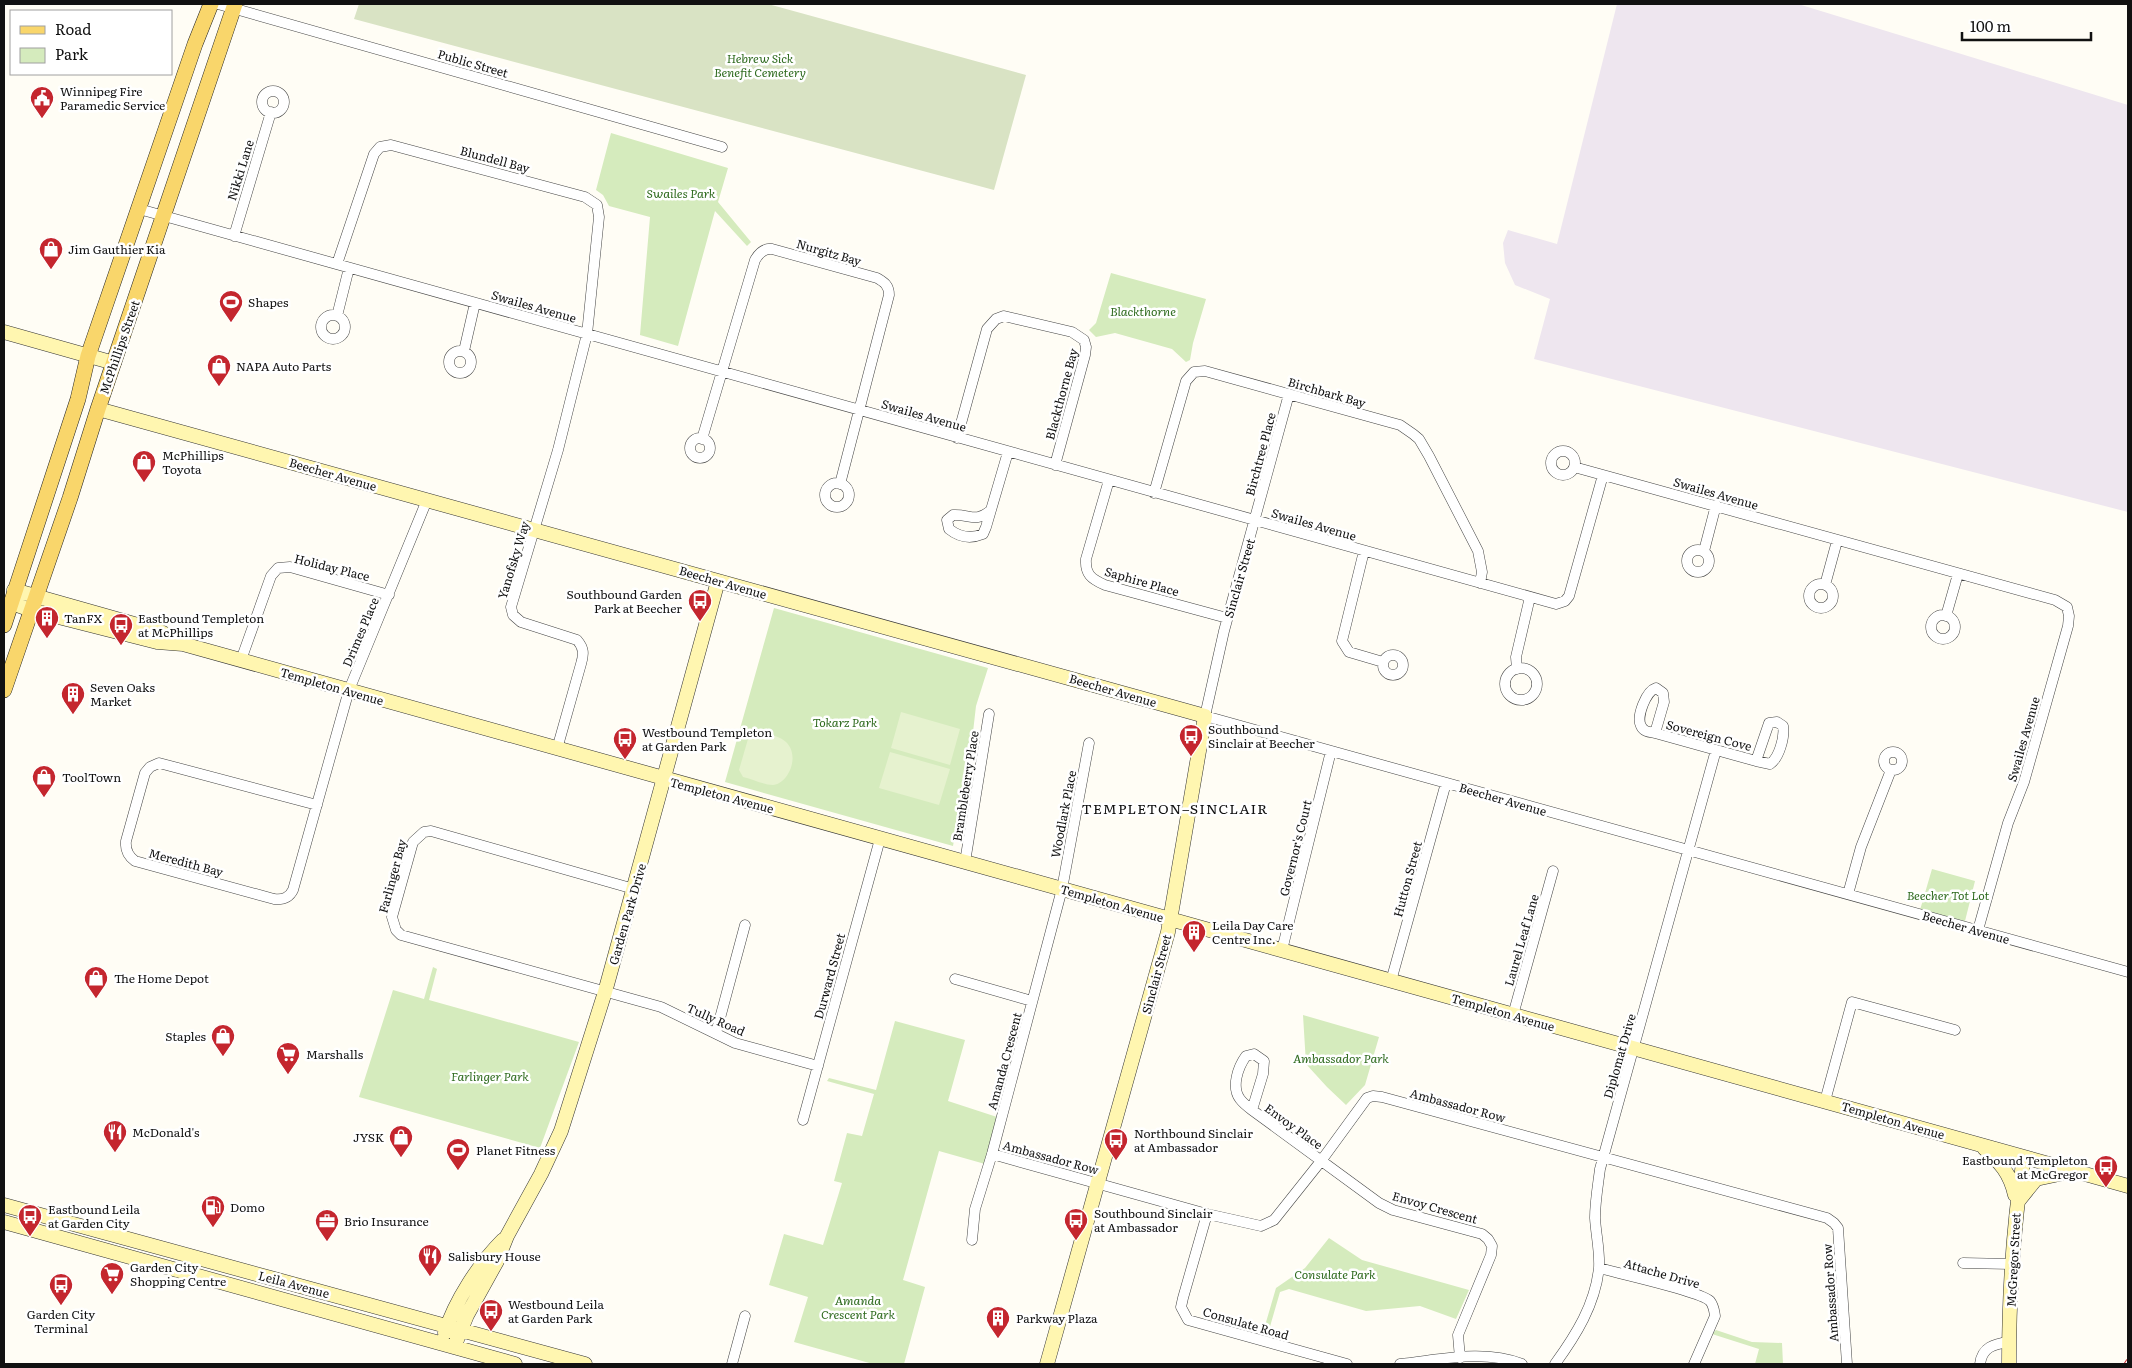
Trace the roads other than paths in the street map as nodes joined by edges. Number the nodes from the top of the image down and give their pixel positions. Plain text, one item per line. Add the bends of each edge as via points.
1 (211, 4) edge
2 (218, 4) edge
3 (234, 6) edge
4 (271, 112) dead end
5 (722, 147) dead end
6 (139, 209) junction
7 (164, 216) junction
8 (234, 236) junction
9 (336, 264) junction
10 (349, 268) junction
11 (475, 303) junction
12 (337, 316) dead end
13 (4, 332) edge
14 (587, 334) junction
15 (464, 350) dead end
16 (88, 356) junction
17 (114, 363) junction
18 (723, 372) junction
19 (1289, 394) junction
20 (98, 409) junction
21 (859, 410) junction
22 (957, 438) junction
23 (702, 439) dead end
24 (1008, 452) junction
25 (1055, 465) junction
26 (1574, 467) dead end
27 (1603, 475) junction
28 (1110, 480) junction
29 (840, 484) dead end
30 (1154, 493) junction
31 (427, 500) junction
32 (1716, 505) junction
33 (990, 511) dead end
34 (1255, 521) junction
35 (535, 530) junction
36 (1837, 541) junction
37 (1364, 551) junction
38 (1704, 551) dead end
39 (1958, 574) junction
40 (718, 580) junction
41 (1480, 583) junction
42 (1825, 585) dead end
43 (36, 595) junction
44 (389, 595) junction
45 (13, 596) junction
46 (1530, 597) junction
47 (31, 610) junction
48 (1946, 616) dead end
49 (1228, 618) junction
50 (4, 624) edge
51 (184, 644) junction
52 (241, 660) junction
53 (1383, 662) dead end
54 (1517, 669) dead end
55 (4, 690) edge
56 (349, 690) junction
57 (989, 714) dead end
58 (1205, 716) junction
59 (1655, 733) dead end
60 (1089, 743) dead end
61 (557, 749) junction
62 (1716, 750) junction
63 (1331, 751) junction
64 (1756, 761) dead end
65 (1891, 770) dead end
66 (664, 779) junction
67 (1446, 783) junction
68 (317, 805) junction
69 (880, 838) junction
70 (1689, 850) junction
71 (965, 862) junction
72 (1553, 871) dead end
73 (634, 889) junction
74 (1062, 889) junction
75 (1848, 894) junction
76 (1171, 920) junction
77 (745, 925) dead end
78 (1978, 930) junction
79 (1282, 950) junction
80 (2128, 972) edge
81 (955, 979) dead end
82 (1391, 981) junction
83 (605, 992) junction
84 (1032, 1001) junction
85 (1513, 1015) junction
86 (1955, 1030) dead end
87 (716, 1033) junction
88 (1635, 1048) junction
89 (818, 1066) junction
90 (1825, 1101) junction
91 (1252, 1110) junction
92 (803, 1120) dead end
93 (1980, 1144) junction
94 (992, 1154) junction
95 (1603, 1157) junction
96 (2024, 1157) junction
97 (1321, 1161) junction
98 (2077, 1171) junction
99 (1098, 1183) junction
100 (2128, 1186) edge
101 (2017, 1203) junction
102 (4, 1205) edge
103 (1207, 1214) junction
104 (4, 1222) edge
105 (972, 1240) dead end
106 (1963, 1263) dead end
107 (2011, 1264) junction
108 (1598, 1268) junction
109 (745, 1316) dead end
110 (454, 1329) junction
111 (2009, 1342) junction
112 (448, 1345) junction
113 (1460, 1358) junction
114 (515, 1364) edge
115 (585, 1364) edge
116 (732, 1364) edge
117 (1047, 1364) edge
118 (1347, 1364) edge
119 (1400, 1364) edge
120 (1522, 1364) edge
121 (1556, 1364) edge
122 (1694, 1364) edge
123 (1847, 1364) edge
124 (1980, 1364) edge
125 (2010, 1364) edge

1 - 6 main road, McPhillips Street
2 - 3 street, Public Street
3 - 5 street, Public Street
3 - 7 main road, McPhillips Street
4 - 8 street, Nikki Lane
6 - 7 street, Swailes Avenue
6 - 16 main road, McPhillips Street
7 - 8 street, Swailes Avenue
7 - 17 main road, McPhillips Street
8 - 9 street, Swailes Avenue
9 - 10 street, Swailes Avenue
9 - 14 street, Blundell Bay via 374,154 385,145 546,186 591,200 599,210
10 - 11 street, Swailes Avenue
10 - 12 street
11 - 14 street, Swailes Avenue
11 - 15 street
13 - 16 street
14 - 18 street, Swailes Avenue
14 - 35 street, Yanofsky Way
16 - 17 street
16 - 45 main road, McPhillips Street via 78,399
17 - 20 main road, McPhillips Street
18 - 21 street, Swailes Avenue
18 - 21 street, Nurgitz Bay via 755,260 766,248 876,278 885,282 890,295
18 - 23 street
19 - 30 street, Birchbark Bay via 1205,371 1189,375
19 - 34 street, Birchtree Place
19 - 41 street, Birchbark Bay via 1394,424 1419,439 1478,551 1482,572
20 - 31 street, Beecher Avenue
20 - 43 main road, McPhillips Street
21 - 22 street, Swailes Avenue
21 - 29 street
22 - 24 street, Swailes Avenue
22 - 25 street, Blackthorne Bay via 991,323 1004,316 1072,332 1084,340 1086,355
24 - 25 street, Swailes Avenue
24 - 33 street
25 - 28 street, Swailes Avenue
26 - 27 street
27 - 32 street, Swailes Avenue
27 - 46 street, Swailes Avenue via 1566,601 1556,604
28 - 30 street, Swailes Avenue
28 - 49 street, Saphire Place via 1086,559 1089,577 1105,585
30 - 34 street, Swailes Avenue
31 - 35 street, Beecher Avenue
31 - 44 street, Drimes Place
32 - 36 street, Swailes Avenue
32 - 38 street
34 - 37 street, Swailes Avenue
34 - 49 street, Sinclair Street
35 - 40 street, Beecher Avenue
35 - 61 street, Yanofsky Way via 511,607 514,615 521,622 577,640 583,646 584,655
36 - 39 street, Swailes Avenue
36 - 42 street
37 - 41 street, Swailes Avenue
37 - 53 street via 1342,640 1349,652
39 - 48 street
39 - 78 street, Swailes Avenue via 2054,600 2067,607 2069,616 2024,782 2008,823
40 - 58 street, Beecher Avenue
40 - 66 street, Garden Park Drive
41 - 46 street, Swailes Avenue
43 - 45 street, Templeton Avenue
43 - 47 main road, McPhillips Street
43 - 51 street, Templeton Avenue via 159,631
44 - 52 street, Holiday Place via 290,567 278,568 271,576
44 - 56 street, Drimes Place
45 - 47 street, Templeton Avenue
45 - 50 main road, McPhillips Street
46 - 54 street via 1516,657
47 - 51 street, Templeton Avenue via 157,642
47 - 55 main road, McPhillips Street
49 - 58 street, Sinclair Street
51 - 52 street, Templeton Avenue
52 - 56 street, Templeton Avenue
56 - 61 street, Templeton Avenue
56 - 68 street, Meredith Bay
57 - 71 street, Brambleberry Place
58 - 63 street, Beecher Avenue
58 - 76 street, Sinclair Street
59 - 62 street, Sovereign Cove
60 - 74 street, Woodlark Place
61 - 66 street, Templeton Avenue
62 - 64 street, Sovereign Cove
62 - 70 street, Diplomat Drive
63 - 67 street, Beecher Avenue
63 - 79 street, Governor's Court
65 - 75 street via 1861,847
66 - 69 street, Templeton Avenue
66 - 73 street, Garden Park Drive
67 - 70 street, Beecher Avenue
67 - 82 street, Hutton Street
68 - 68 street, Meredith Bay via 159,762 145,773 126,848 135,861 280,900 293,890
69 - 71 street, Templeton Avenue
69 - 89 street, Durward Street
70 - 75 street, Beecher Avenue
70 - 88 street, Diplomat Drive
71 - 74 street, Templeton Avenue
72 - 85 street, Laurel Leaf Lane
73 - 83 street, Garden Park Drive
73 - 83 street, Farlinger Bay via 440,834 424,832 413,842 392,917 401,935
74 - 76 street, Templeton Avenue
74 - 84 street, Amanda Crescent
75 - 78 street, Beecher Avenue
76 - 79 street, Templeton Avenue
76 - 99 street, Sinclair Street
77 - 87 street
78 - 80 street, Beecher Avenue
79 - 82 street, Templeton Avenue
81 - 84 street
82 - 85 street, Templeton Avenue
83 - 87 street, Tully Road via 661,1007
83 - 110 street, Garden Park Drive via 561,1131 507,1236 488,1255 454,1310
84 - 94 street, Amanda Crescent
85 - 88 street, Templeton Avenue
86 - 90 street via 1852,1002
87 - 89 street, Tully Road via 735,1043
88 - 90 street, Templeton Avenue
88 - 95 street, Diplomat Drive
89 - 92 street, Durward Street
90 - 93 street, Templeton Avenue
91 - 91 street, Envoy Place via 1239,1098 1235,1085 1240,1064 1246,1056 1254,1054 1264,1061
91 - 97 street, Envoy Place
93 - 96 street, Templeton Avenue
93 - 101 street via 2006,1168
94 - 99 street, Ambassador Row
94 - 105 street, Amanda Crescent via 975,1209
95 - 97 street, Ambassador Row via 1373,1096 1367,1098
95 - 108 street, Diplomat Drive via 1596,1194
95 - 123 street, Ambassador Row via 1834,1222 1838,1228
96 - 98 street, Templeton Avenue
96 - 101 street, McGregor Street
97 - 103 street, Ambassador Row via 1274,1220 1267,1224 1255,1226
97 - 113 street, Envoy Crescent via 1379,1204 1475,1232 1488,1239 1492,1246 1491,1255 1458,1335
98 - 100 street, Templeton Avenue
98 - 101 street via 2036,1179
99 - 103 street, Ambassador Row
99 - 117 street, Sinclair Street
101 - 107 street, McGregor Street
102 - 110 street, Leila Avenue
103 - 118 street, Consulate Road via 1183,1298 1182,1307 1188,1320
104 - 112 street, Leila Avenue
106 - 107 street
107 - 111 street, McGregor Street
108 - 121 street, Diplomat Drive via 1586,1316
108 - 122 street, Attache Drive via 1688,1292 1710,1302 1715,1316
109 - 116 street
110 - 112 street, Garden Park Drive
110 - 115 street, Leila Avenue
111 - 124 street via 1986,1348
111 - 125 street, McGregor Street
112 - 114 street, Leila Avenue
113 - 119 street
113 - 120 street via 1489,1357

